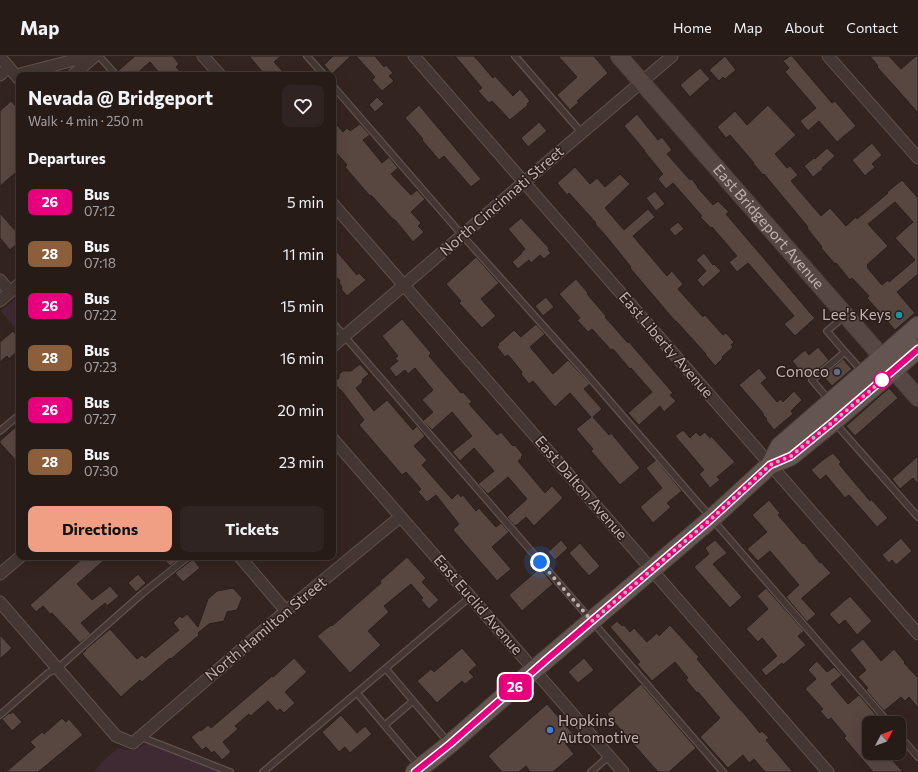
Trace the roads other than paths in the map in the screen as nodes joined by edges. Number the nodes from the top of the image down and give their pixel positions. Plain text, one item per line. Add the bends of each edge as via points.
1 (90, 56) edge
2 (95, 56) edge
3 (100, 56) edge
4 (203, 56) edge
5 (307, 56) edge
6 (414, 56) edge
7 (515, 56) edge
8 (619, 56) edge
9 (672, 56) edge
10 (828, 56) edge
11 (0, 57) edge
12 (23, 72) edge
13 (76, 72) edge
14 (113, 72) edge
15 (217, 72) edge
16 (321, 72) edge
17 (15, 74) edge
18 (0, 75) edge
19 (642, 82) junction
20 (336, 89) edge
21 (582, 133) junction
22 (918, 158) edge
23 (524, 182) junction
24 (336, 207) edge
25 (462, 234) junction
26 (0, 280) edge
27 (404, 285) junction
28 (16, 287) edge
29 (10, 292) junction
30 (0, 301) edge
31 (846, 315) junction
32 (336, 326) edge
33 (918, 326) edge
34 (345, 336) junction
35 (336, 344) edge
36 (918, 349) edge
37 (845, 352) junction
38 (882, 357) junction
39 (893, 370) junction
40 (863, 373) junction
41 (918, 398) edge
42 (830, 401) junction
43 (16, 418) edge
44 (834, 421) junction
45 (0, 431) edge
46 (336, 442) edge
47 (770, 465) junction
48 (400, 516) junction
49 (918, 517) edge
50 (711, 519) junction
51 (16, 560) edge
52 (184, 560) edge
53 (243, 560) edge
54 (652, 569) junction
55 (0, 574) edge
56 (470, 597) junction
57 (0, 602) edge
58 (286, 611) junction
59 (592, 621) junction
60 (918, 634) edge
61 (58, 668) junction
62 (386, 668) junction
63 (535, 670) junction
64 (357, 692) junction
65 (413, 701) junction
66 (0, 714) edge
67 (883, 716) edge
68 (385, 725) junction
69 (137, 740) junction
70 (906, 743) edge
71 (450, 744) junction
72 (610, 756) junction
73 (918, 757) edge
74 (418, 770) edge
75 (230, 772) edge
76 (263, 772) edge
77 (591, 772) edge
78 (623, 772) edge
79 (723, 772) edge
80 (828, 772) edge

1 - 12 street
2 - 13 street
3 - 14 lane
4 - 15 street
5 - 16 lane
6 - 23 street, East Liberty Avenue
7 - 21 lane
8 - 19 street, East Bridgeport Avenue
9 - 19 street, North Cincinnati Street
10 - 22 street
11 - 17 street
17 - 18 street
19 - 21 street, North Cincinnati Street
19 - 31 street, East Bridgeport Avenue
20 - 25 lane
21 - 23 street, North Cincinnati Street
23 - 25 street, North Cincinnati Street
23 - 47 street, East Liberty Avenue
24 - 27 street, East Dalton Avenue
25 - 27 street, North Cincinnati Street
25 - 50 lane
26 - 29 street
27 - 34 street, North Cincinnati Street
27 - 54 street, East Dalton Avenue
28 - 29 street
29 - 30 street
31 - 37 lane via 827,331
31 - 38 street, East Bridgeport Avenue
32 - 34 lane
33 - 38 main road
34 - 35 street, North Cincinnati Street
34 - 59 lane
36 - 39 main road
37 - 40 lane
37 - 42 lane via 812,380
38 - 39 street, East Bridgeport Avenue
38 - 40 main road
39 - 41 street, East Bridgeport Avenue
39 - 44 main road
40 - 42 main road
42 - 47 main road via 780,446
43 - 45 lane
44 - 47 main road via 791,456
44 - 49 lane
46 - 48 street, East Euclid Avenue
47 - 50 main road
47 - 60 street, East Liberty Avenue
48 - 56 street, East Euclid Avenue
48 - 58 street, North Hamilton Street
50 - 54 main road
50 - 67 lane
51 - 55 street
52 - 61 lane
53 - 58 street
54 - 59 main road
54 - 80 street, East Dalton Avenue
56 - 62 lane
56 - 63 street, East Euclid Avenue
57 - 61 street
58 - 69 street, North Hamilton Street
59 - 63 main road
59 - 79 lane
61 - 66 lane via 48,673
61 - 69 street via 116,736
62 - 64 lane
62 - 65 lane
63 - 71 main road
63 - 72 street, East Euclid Avenue
64 - 68 lane
64 - 76 lane
65 - 68 lane
65 - 71 lane
68 - 74 lane
69 - 75 lane
70 - 73 lane
71 - 74 main road
72 - 77 lane
72 - 78 street, East Euclid Avenue

